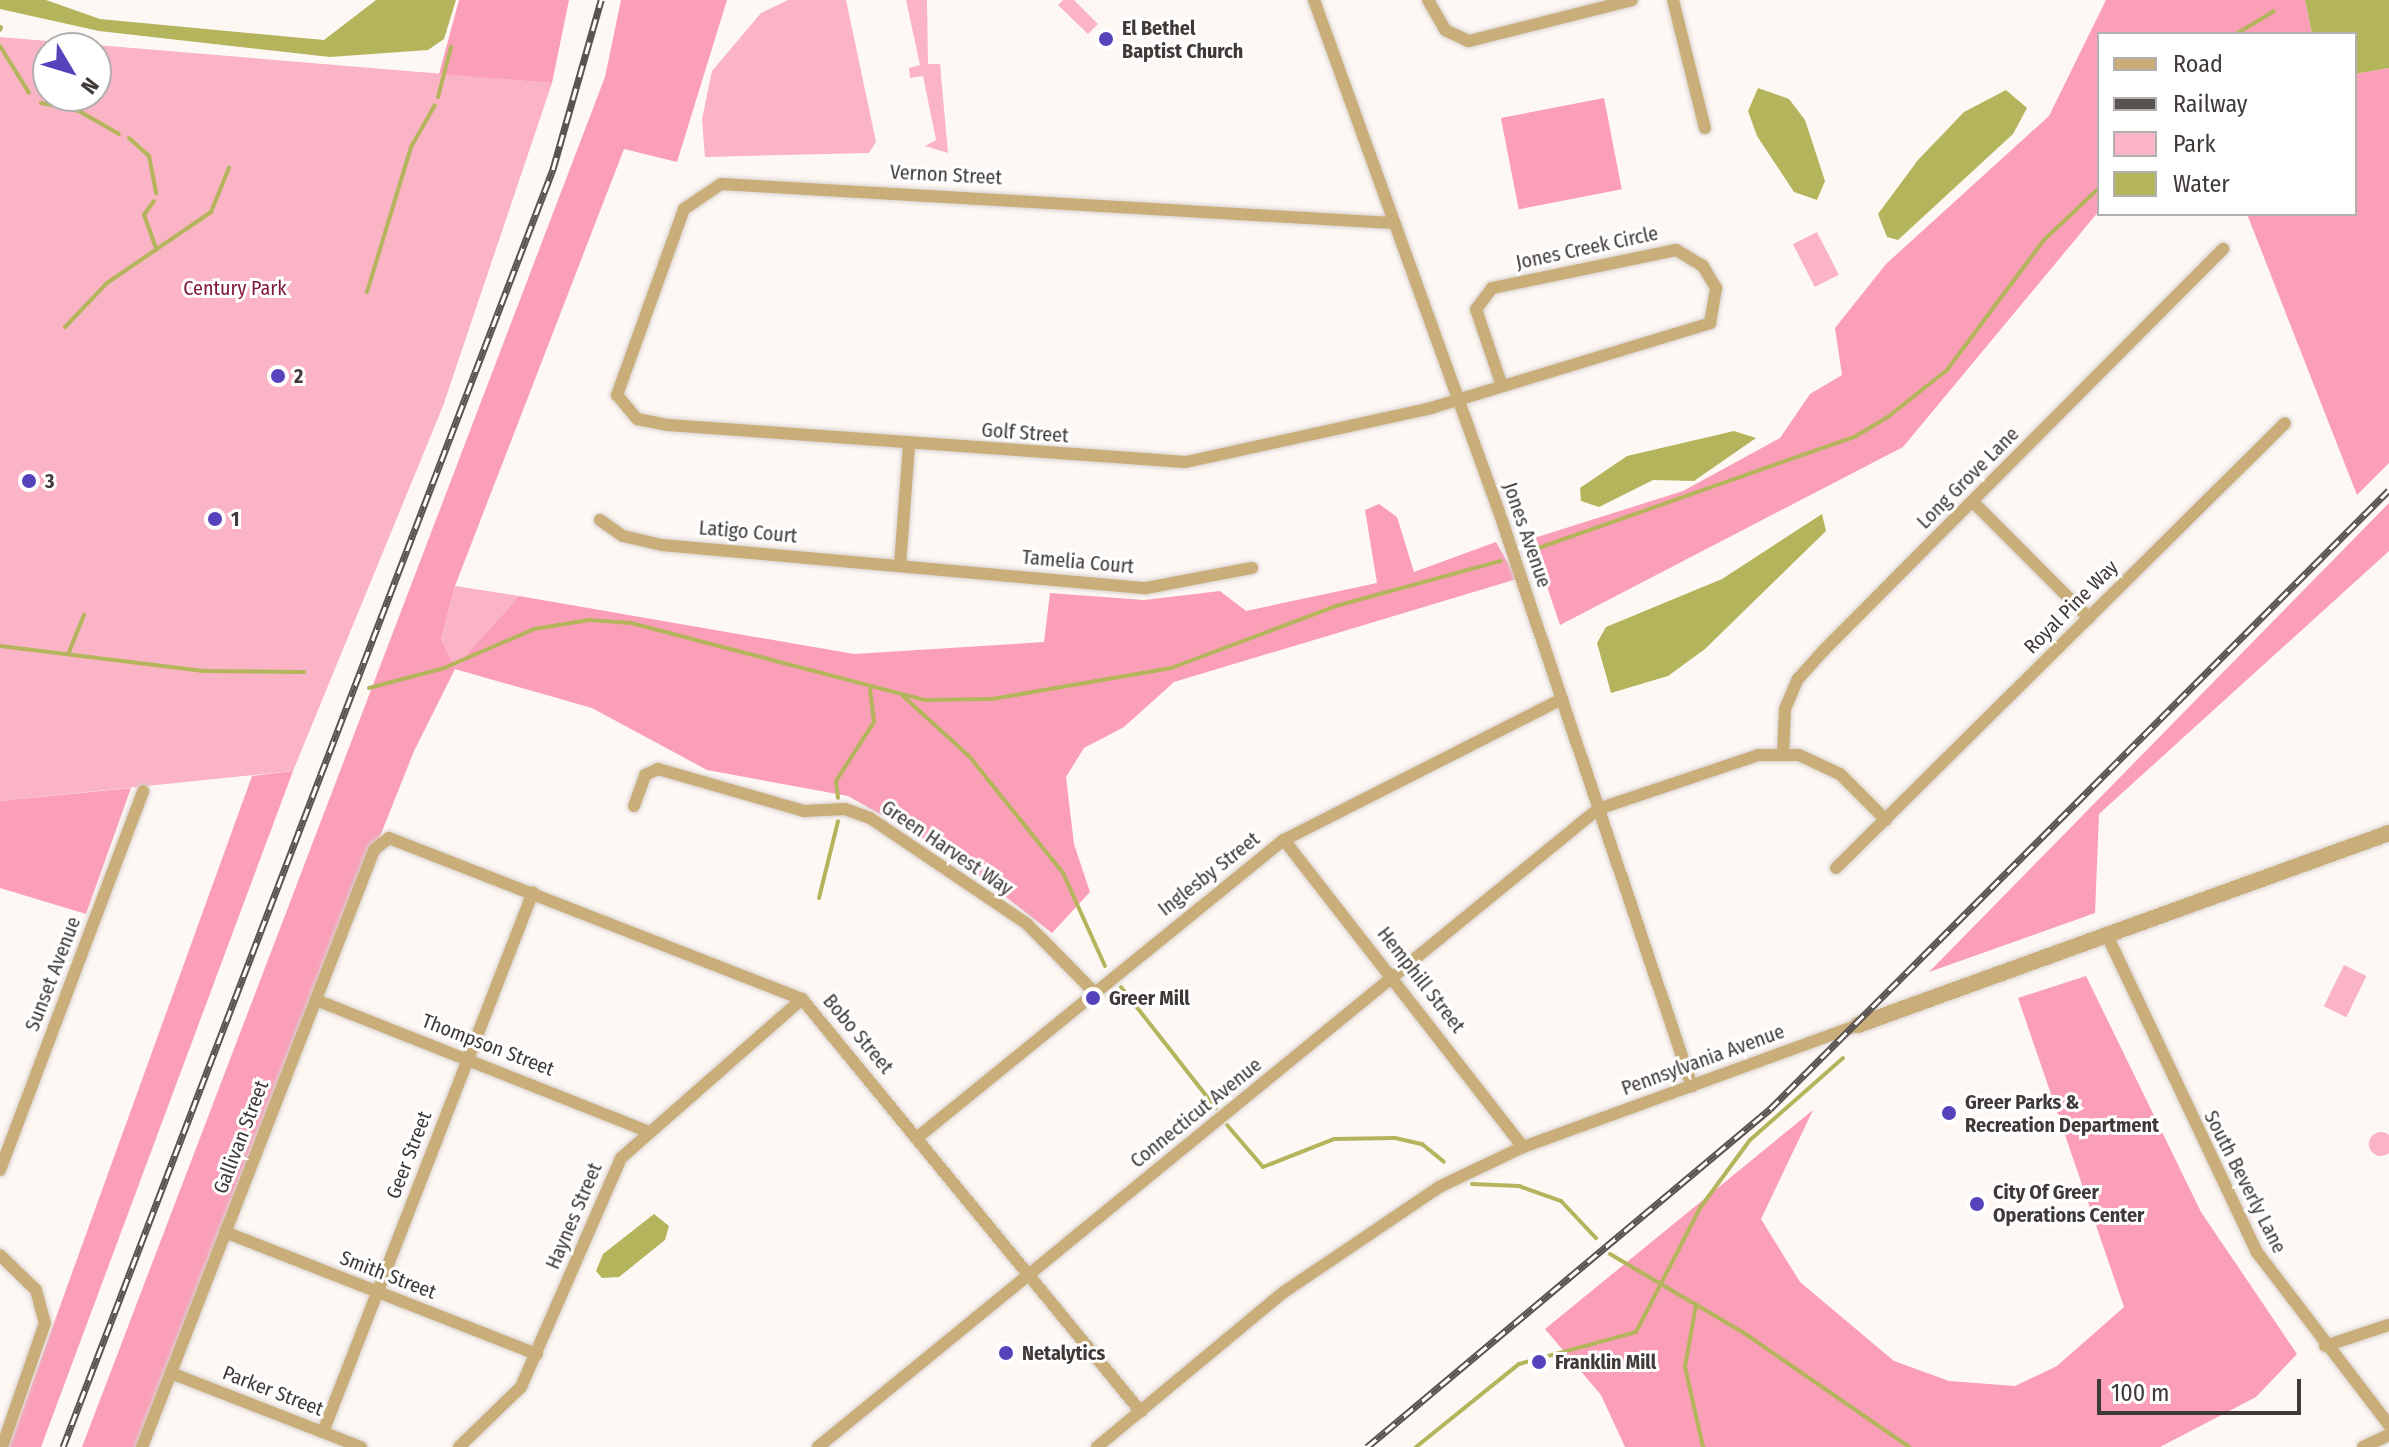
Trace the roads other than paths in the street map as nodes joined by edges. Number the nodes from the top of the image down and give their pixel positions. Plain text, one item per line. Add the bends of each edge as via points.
1 (1314, 0) edge
2 (1428, 0) edge
3 (1632, 0) edge
4 (1673, 0) edge
5 (1705, 128) dead end
6 (1393, 223) junction
7 (2223, 249) dead end
8 (618, 376) joint
9 (1501, 383) junction
10 (1457, 398) junction
11 (2285, 423) dead end
12 (909, 444) junction
13 (1973, 502) junction
14 (600, 520) dead end
15 (900, 565) junction
16 (1252, 568) dead end
17 (2089, 618) junction
18 (1562, 699) junction
19 (1783, 755) junction
20 (143, 791) dead end
21 (634, 806) dead end
22 (1598, 809) junction
23 (1886, 820) junction
24 (2389, 833) edge
25 (1284, 840) junction
26 (377, 842) joint
27 (1836, 868) dead end
28 (533, 892) junction
29 (2106, 933) junction
30 (1393, 977) junction
31 (1093, 991) junction
32 (802, 999) junction
33 (316, 1000) junction
34 (1858, 1025) joint
35 (468, 1058) junction
36 (1692, 1086) junction
37 (645, 1130) junction
38 (918, 1137) junction
39 (1523, 1147) junction
40 (0, 1170) edge
41 (225, 1232) junction
42 (0, 1255) edge
43 (1030, 1275) junction
44 (377, 1292) junction
45 (2389, 1325) edge
46 (2325, 1346) junction
47 (537, 1354) junction
48 (171, 1373) junction
49 (1141, 1412) junction
50 (2389, 1425) edge
51 (323, 1432) junction
52 (2389, 1435) edge
53 (2, 1447) edge
54 (142, 1447) edge
55 (361, 1447) edge
56 (459, 1447) edge
57 (818, 1447) edge
58 (1097, 1447) edge
59 (2363, 1447) edge

1 - 6 street, Jones Avenue
2 - 3 street via 1445,30 1469,41
4 - 5 street
6 - 8 street, Vernon Street via 721,184 684,209
6 - 10 street, Jones Avenue
7 - 13 street, Long Grove Lane
8 - 12 street, Golf Street via 619,402 642,421
9 - 9 street, Jones Creek Circle via 1476,309 1492,288 1676,250 1703,266 1716,288 1710,323
9 - 10 street, Jones Creek Circle
10 - 12 street, Golf Street via 1287,444 1186,462
10 - 18 street, Jones Avenue
11 - 17 street, Royal Pine Way
12 - 15 street
13 - 17 street
13 - 19 street, Long Grove Lane via 1798,679 1785,709
14 - 15 street, Latigo Court via 623,536 662,545
15 - 16 street, Tamelia Court via 1146,588
17 - 23 street, Royal Pine Way
18 - 22 street, Jones Avenue
18 - 25 street, Inglesby Street
19 - 22 street via 1758,755
19 - 23 street via 1840,774
20 - 40 street, Sunset Avenue
21 - 31 street, Green Harvest Way via 645,775 658,769 804,811 845,809 870,818 1027,924
22 - 30 street, Connecticut Avenue
22 - 36 street, Jones Avenue
23 - 27 street, Royal Pine Way
24 - 29 street, Pennsylvania Avenue
25 - 30 street, Hemphill Street
25 - 31 street, Inglesby Street
26 - 28 street, Bobo Street via 399,840
26 - 33 street, Gallivan Street
28 - 32 street, Bobo Street
28 - 35 street, Geer Street
29 - 34 street, Pennsylvania Avenue
29 - 46 street, South Beverly Lane via 2236,1217
30 - 39 street, Hemphill Street
30 - 43 street, Connecticut Avenue
31 - 38 street, Inglesby Street
32 - 37 street, Haynes Street
32 - 38 street, Bobo Street
33 - 35 street, Thompson Street
33 - 41 street, Gallivan Street
34 - 36 street, Pennsylvania Avenue
35 - 37 street, Thompson Street
35 - 44 street, Geer Street
36 - 39 street, Pennsylvania Avenue
37 - 47 street, Haynes Street via 606,1184
38 - 43 street, Bobo Street
39 - 49 street, Pennsylvania Avenue via 1439,1187 1357,1239
41 - 44 street, Smith Street
41 - 48 street, Gallivan Street
42 - 53 street via 36,1290 45,1323
43 - 49 street, Bobo Street
43 - 57 street, Connecticut Avenue
44 - 47 street, Smith Street
44 - 51 street, Geer Street
45 - 46 street
46 - 50 street, South Beverly Lane
47 - 56 street, Haynes Street via 505,1409
48 - 51 street, Parker Street
48 - 54 street, Gallivan Street
49 - 58 street, Pennsylvania Avenue
51 - 55 street, Parker Street
52 - 59 street

